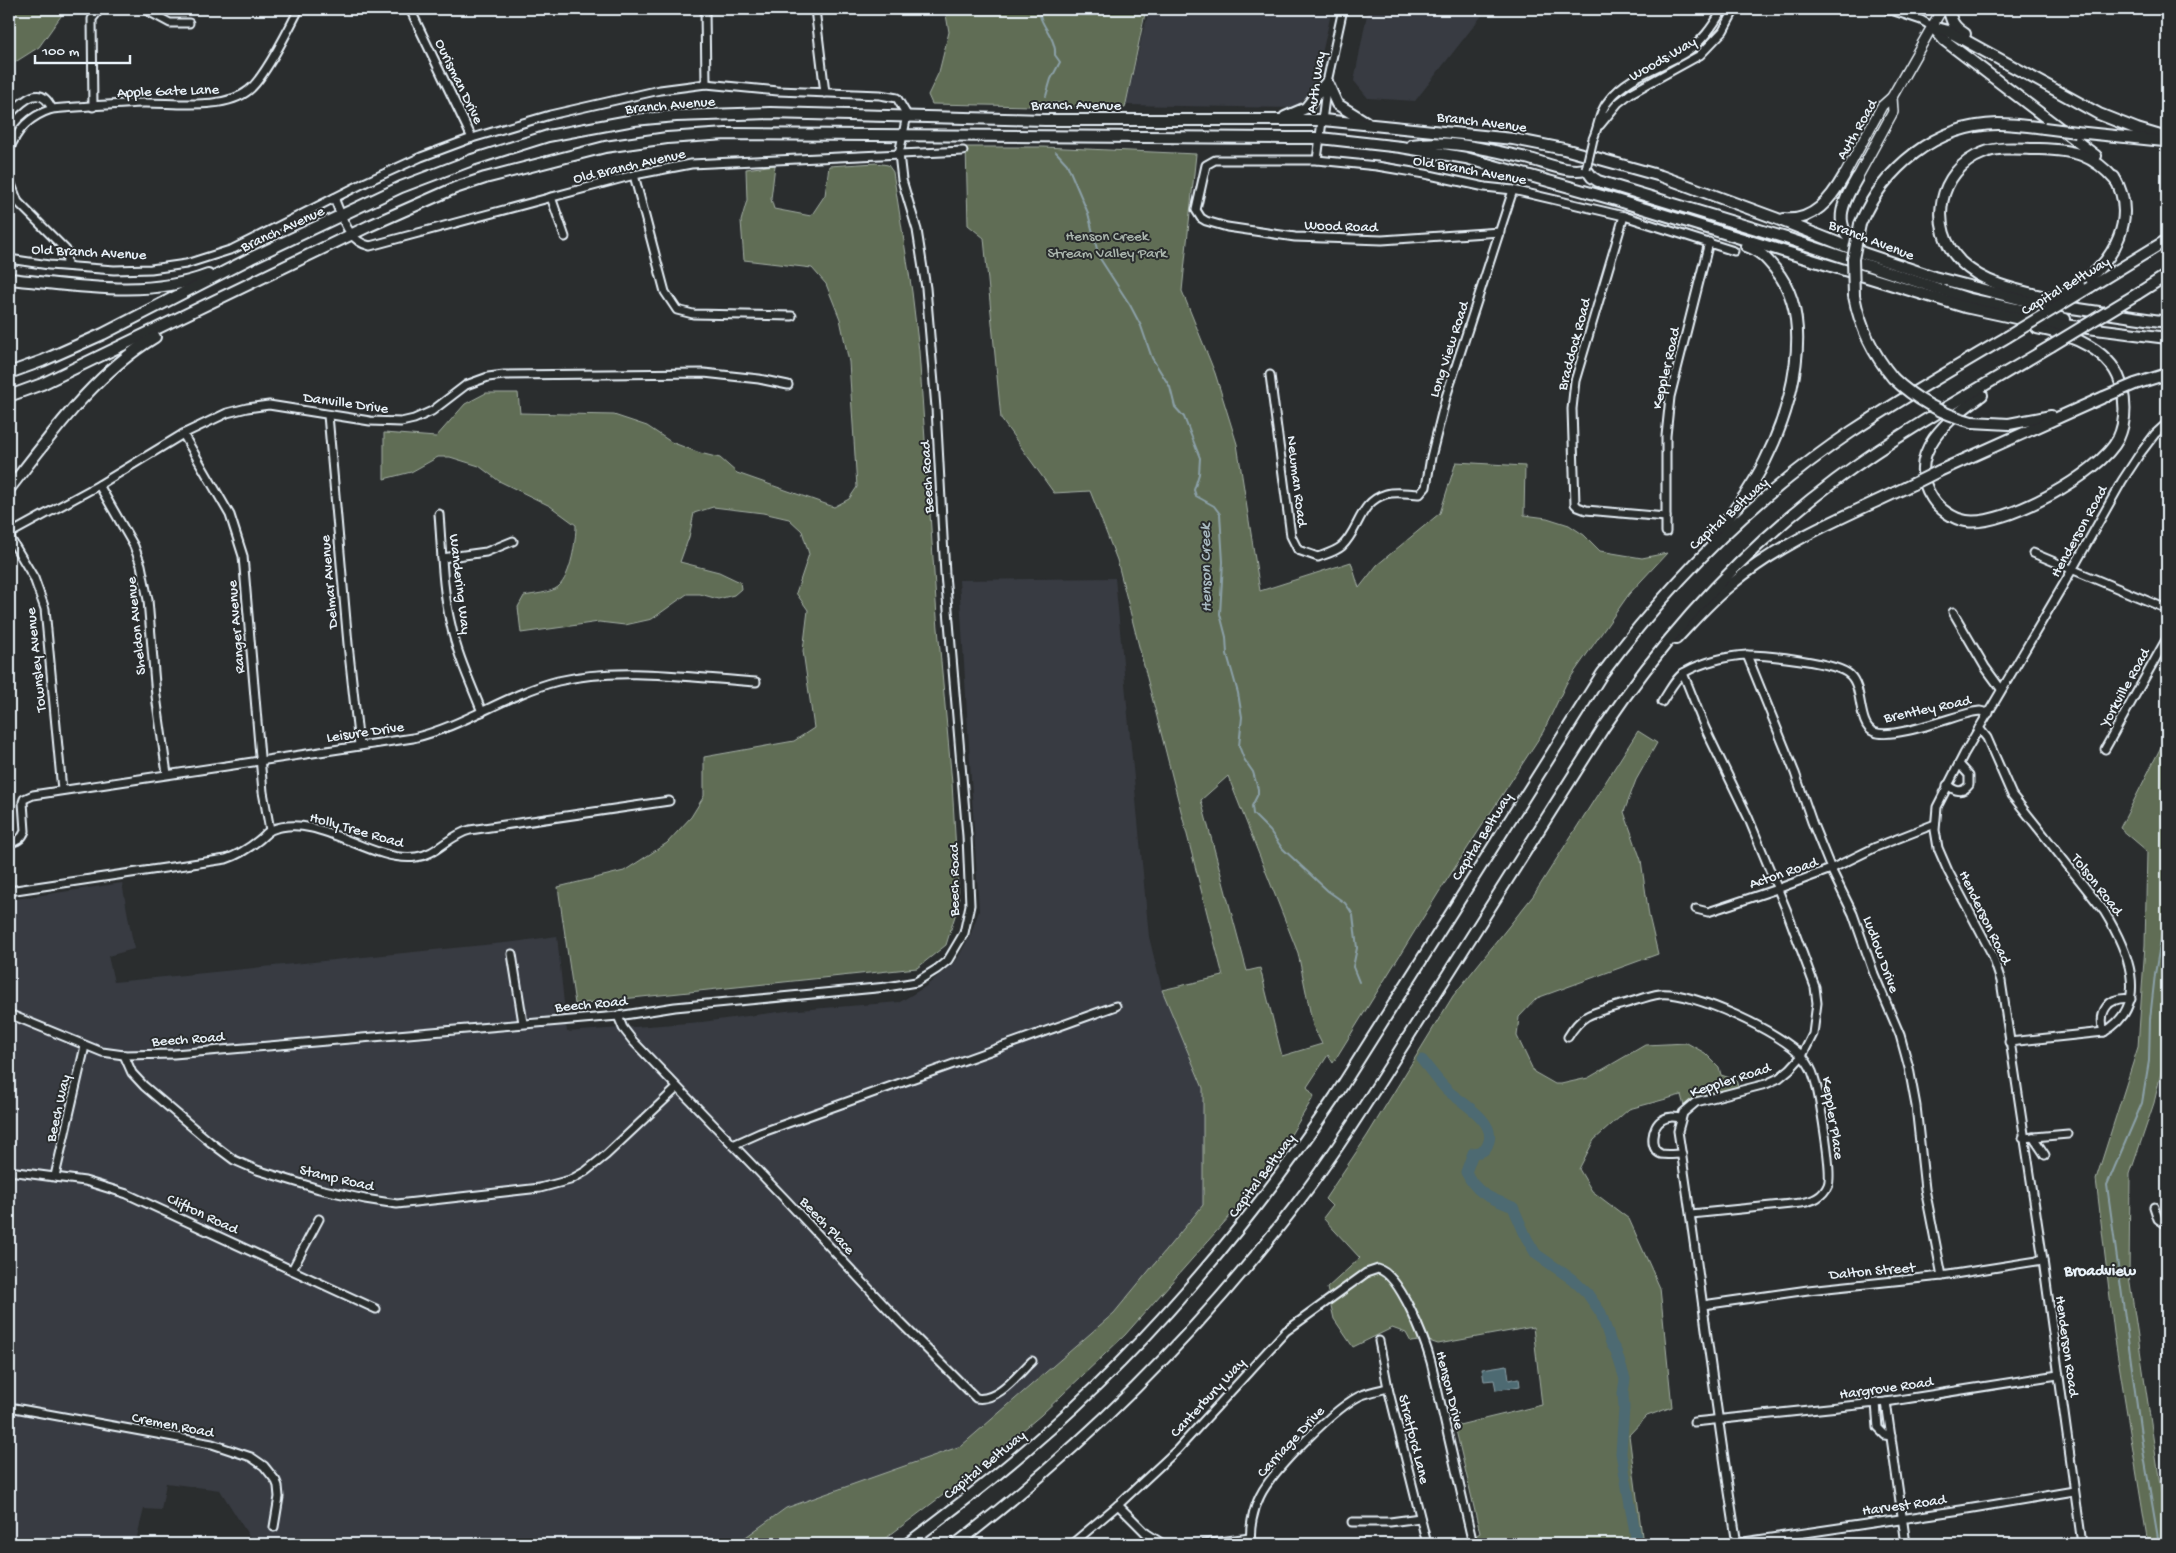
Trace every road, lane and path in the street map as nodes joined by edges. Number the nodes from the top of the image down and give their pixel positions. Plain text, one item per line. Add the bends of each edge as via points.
1 (100, 9) edge
2 (144, 9) edge
3 (299, 9) edge
4 (410, 9) edge
5 (705, 9) edge
6 (815, 9) edge
7 (1343, 9) edge
8 (1724, 9) edge
9 (1735, 9) edge
10 (1887, 9) edge
11 (1912, 9) edge
12 (1942, 9) edge
13 (1949, 9) edge
14 (189, 23) dead end
15 (1933, 27) junction
16 (2008, 64) junction
17 (1328, 82) junction
18 (706, 84) junction
19 (825, 93) junction
20 (1892, 97) junction
21 (93, 107) junction
22 (52, 109) junction
23 (9, 115) edge
24 (907, 115) junction
25 (1273, 120) junction
26 (1323, 120) junction
27 (1369, 124) junction
28 (1598, 128) junction
29 (902, 135) junction
30 (472, 138) junction
31 (1320, 138) junction
32 (2167, 138) edge
33 (2167, 142) edge
34 (1402, 147) junction
35 (9, 151) edge
36 (963, 151) dead end
37 (898, 154) junction
38 (1317, 160) junction
39 (1582, 169) junction
40 (634, 175) junction
41 (1844, 176) joint
42 (1857, 178) joint
43 (9, 179) edge
44 (2116, 181) junction
45 (1513, 190) junction
46 (551, 197) junction
47 (334, 198) junction
48 (1197, 202) joint
49 (342, 216) junction
50 (1624, 216) junction
51 (1775, 218) junction
52 (1706, 229) junction
53 (1500, 232) junction
54 (351, 235) junction
55 (565, 237) dead end
56 (2167, 240) edge
57 (1709, 242) junction
58 (1734, 251) dead end
59 (1863, 253) junction
60 (252, 258) junction
61 (9, 259) edge
62 (67, 265) junction
63 (2167, 277) edge
64 (9, 279) edge
65 (1928, 295) junction
66 (223, 298) junction
67 (792, 316) dead end
68 (2131, 317) junction
69 (2167, 322) edge
70 (2004, 337) junction
71 (2167, 338) edge
72 (2051, 346) junction
73 (9, 373) edge
74 (2167, 374) edge
75 (1270, 375) dead end
76 (788, 385) dead end
77 (9, 396) edge
78 (2104, 397) junction
79 (328, 415) junction
80 (2167, 424) edge
81 (183, 434) junction
82 (99, 485) junction
83 (9, 489) edge
84 (1396, 492) joint
85 (439, 514) dead end
86 (1666, 517) junction
87 (1666, 532) dead end
88 (9, 535) edge
89 (513, 541) dead end
90 (2033, 553) dead end
91 (442, 558) junction
92 (2072, 570) junction
93 (1656, 605) junction
94 (2167, 609) edge
95 (1953, 612) dead end
96 (2167, 638) edge
97 (1747, 656) junction
98 (1683, 673) junction
99 (756, 682) dead end
100 (2001, 689) junction
101 (1662, 702) dead end
102 (482, 712) junction
103 (1989, 713) junction
104 (1604, 727) junction
105 (1979, 728) junction
106 (359, 745) junction
107 (2105, 749) dead end
108 (261, 761) junction
109 (1959, 764) junction
110 (167, 774) junction
111 (1947, 786) junction
112 (62, 790) junction
113 (669, 801) dead end
114 (1935, 824) junction
115 (270, 830) junction
116 (9, 843) edge
117 (1831, 869) junction
118 (1776, 889) junction
119 (9, 891) edge
120 (1696, 910) dead end
121 (512, 954) dead end
122 (2130, 999) junction
123 (1116, 1006) dead end
124 (9, 1014) edge
125 (618, 1016) junction
126 (523, 1023) junction
127 (2104, 1032) junction
128 (1568, 1037) dead end
129 (2009, 1042) junction
130 (85, 1046) junction
131 (124, 1055) junction
132 (1802, 1056) junction
133 (678, 1088) junction
134 (1681, 1118) junction
135 (2068, 1134) dead end
136 (2032, 1137) junction
137 (2023, 1138) junction
138 (733, 1146) junction
139 (1682, 1154) junction
140 (2045, 1154) dead end
141 (9, 1171) edge
142 (55, 1176) junction
143 (2154, 1207) dead end
144 (1691, 1214) junction
145 (318, 1219) dead end
146 (2167, 1225) edge
147 (2043, 1260) junction
148 (292, 1270) junction
149 (1366, 1273) joint
150 (1942, 1276) junction
151 (1704, 1305) junction
152 (376, 1310) dead end
153 (1379, 1341) dead end
154 (1032, 1361) dead end
155 (2058, 1375) junction
156 (1388, 1388) junction
157 (1886, 1402) junction
158 (1876, 1403) junction
159 (9, 1407) edge
160 (1717, 1418) junction
161 (1694, 1422) dead end
162 (1891, 1436) junction
163 (2074, 1490) junction
164 (1118, 1505) junction
165 (1903, 1517) junction
166 (1420, 1518) junction
167 (1352, 1522) dead end
168 (274, 1527) dead end
169 (1251, 1541) edge
170 (907, 1544) edge
171 (956, 1544) edge
172 (1072, 1544) edge
173 (1163, 1544) edge
174 (1204, 1544) edge
175 (1427, 1544) edge
176 (1473, 1544) edge
177 (1737, 1544) edge
178 (1906, 1544) edge
179 (2082, 1544) edge

1 - 21 street via 93,16 92,28
2 - 14 street via 170,23
3 - 21 street, Apple Gate Lane via 261,76 241,96 227,101
4 - 30 street, Ourisman Drive
5 - 18 street
6 - 19 street
7 - 17 street, Auth Way
8 - 28 street, Woods Way via 1702,39 1685,53 1619,89 1601,111
9 - 28 street, Woods Way via 1723,30 1700,56 1631,93 1618,103
10 - 11 main road
10 - 15 street
12 - 15 main road, Auth Road
13 - 16 highway via 1950,20 1956,29 1998,53
15 - 16 highway via 1948,30
15 - 20 main road, Auth Road
15 - 44 highway via 1944,40 2103,162
16 - 32 highway via 2099,114
17 - 25 highway via 1306,108
17 - 26 street, Auth Way
17 - 27 highway via 1338,104
18 - 19 street, Old Branch Avenue
18 - 30 street, Old Branch Avenue via 619,99
19 - 24 street, Old Branch Avenue via 887,95 897,98
20 - 41 main road, Auth Road via 1882,106
20 - 42 main road, Auth Road via 1892,112
21 - 22 street, Apple Gate Lane
22 - 23 street via 48,101 34,96 28,97
22 - 35 street, Apple Gate Lane via 25,124
24 - 25 highway, Branch Avenue via 1045,120
24 - 29 street, Beech Road
24 - 49 highway, Branch Avenue via 770,113 676,116 576,130 472,160 401,187
25 - 26 highway, Branch Avenue
26 - 27 highway, Branch Avenue
26 - 31 street, Auth Way
27 - 51 highway, Branch Avenue via 1481,134 1564,149 1661,176
28 - 39 street, Woods Way, bridge
29 - 31 highway
29 - 37 street, Beech Road
29 - 54 highway via 726,134 667,138 605,148 485,178 440,194
30 - 47 street, Old Branch Avenue via 422,157
31 - 34 highway
31 - 38 street, Auth Way
33 - 78 highway, bridge via 1998,124 1957,131 1908,158 1889,176 1860,224 1853,260 1858,317 1883,366 1904,388 1930,406 1957,418 1990,424 2027,422
34 - 39 highway via 1432,142 1457,145 1528,158 1568,170
34 - 52 highway via 1466,158
36 - 37 street, Old Branch Avenue
37 - 40 street, Old Branch Avenue via 691,164
37 - 125 street, Beech Road via 917,230 928,303 945,574 967,836 970,905 964,933 952,954 937,969 916,982
38 - 45 street, Old Branch Avenue via 1377,166
38 - 48 street, Old Branch Avenue via 1215,160 1206,165
39 - 71 highway via 1598,181 1786,238 1969,299
40 - 46 street, Old Branch Avenue
40 - 67 street via 665,292 677,310 693,314
41 - 51 highway via 1823,205 1809,215 1799,219
42 - 59 highway via 1845,199 1841,223 1852,243
43 - 62 street via 18,202 66,250
44 - 68 highway via 2094,160 2068,151 1993,150 1964,163 1951,178 1942,198 1941,222 1943,234 1953,252 1961,262 1982,276 2011,288
44 - 70 highway, bridge via 2124,205 2120,237 2099,269
45 - 50 street, Old Branch Avenue
45 - 53 street, Long View Road
46 - 54 street, Old Branch Avenue via 370,246 358,242
46 - 55 street
47 - 49 street
47 - 62 street, Old Branch Avenue via 233,249 186,264 114,270
48 - 53 street, Wood Road via 1196,210 1206,221 1295,237 1382,240
49 - 54 street
49 - 60 highway, Branch Avenue
50 - 57 street, Old Branch Avenue
50 - 86 street, Braddock Road via 1575,381 1572,409 1575,504 1578,507
51 - 59 highway, Branch Avenue
52 - 65 highway
52 - 93 highway via 1754,248 1779,273 1792,299 1796,317 1795,362 1785,413 1756,478 1723,525
53 - 84 street, Long View Road via 1446,397 1426,487 1420,494
54 - 66 highway
56 - 70 highway, Capital Beltway, bridge
57 - 58 street, Old Branch Avenue
57 - 86 street, Keppler Road via 1670,397 1666,436
59 - 68 highway, Branch Avenue via 1934,277 2031,302
60 - 64 highway via 199,278 139,289
60 - 73 highway, Branch Avenue via 103,334
61 - 62 street, Old Branch Avenue
63 - 72 highway, bridge
65 - 71 highway via 2025,320
65 - 72 highway via 1974,312 2062,333 2081,341 2102,356 2116,373 2122,384 2126,407 2122,430 2110,450 2070,483 2028,506 1989,521 1955,518 1934,501 1926,485 1924,463 1932,441 1961,410
66 - 77 highway via 42,384
66 - 83 highway via 145,344 99,380
68 - 69 highway, Branch Avenue
70 - 93 highway, Capital Beltway via 1851,432 1772,492 1705,553
72 - 104 highway via 1868,458 1778,526 1692,610 1647,665
74 - 78 highway, bridge
75 - 84 street, Newman Road via 1289,529 1298,550 1318,557 1333,552 1347,540 1371,501
76 - 79 street, Danville Drive via 704,373 504,375 466,385 432,411 414,419 386,423
78 - 104 highway, bridge via 1791,544 1732,583 1698,616 1651,667
79 - 81 street, Danville Drive via 269,405 227,413
79 - 106 street, Delmar Avenue
80 - 92 street, Henderson Road via 2144,448 2122,481
81 - 82 street, Danville Drive
81 - 108 street, Ranger Avenue via 230,515 243,556
82 - 88 street, Danville Drive
82 - 110 street, Sheldon Avenue via 130,539 141,566 148,600
85 - 91 street, Wandering Way
86 - 87 street, Keppler Road
88 - 112 street, Townsley Avenue via 34,578 45,609
89 - 91 street via 486,552
90 - 92 street
91 - 102 street, Wandering Way via 452,630
92 - 94 street
92 - 100 street, Henderson Road
93 - 170 highway, Capital Beltway via 1602,674 1335,1097 1238,1231 1168,1312 1100,1382 1027,1449
95 - 100 street
96 - 107 street, Yorkville Road
97 - 98 street, Brentley Road via 1718,660
97 - 103 street, Brentley Road via 1831,665 1845,670 1856,683 1866,725 1875,733 1891,734 1973,712
97 - 117 street, Ludlow Drive
98 - 101 street
98 - 118 street, Keppler Road via 1704,728 1748,817
99 - 102 street, Leisure Drive via 665,676 584,676 539,687
100 - 103 street, Henderson Road
102 - 106 street, Leisure Drive via 434,733
103 - 105 street, Henderson Road
104 - 171 highway via 1358,1115 1260,1251 1188,1334 1121,1403 1046,1471
105 - 109 street, Henderson Road
105 - 122 street, Tolson Road via 2012,795 2114,927 2128,960
106 - 108 street, Leisure Drive
108 - 110 street, Leisure Drive
108 - 115 street, Ranger Avenue
109 - 111 street, Henderson Road
109 - 111 street via 1970,775 1969,785 1957,791
110 - 112 street, Leisure Drive
111 - 114 street, Henderson Road via 1937,806
112 - 116 street, Leisure Drive via 24,799 25,831 20,839
113 - 115 street, Holly Tree Road via 470,830 417,857 393,856 315,829
114 - 117 street, Acton Road
114 - 129 street, Henderson Road via 1938,848 1992,954 2001,981
115 - 119 street via 245,850 226,859
117 - 118 street, Acton Road
117 - 150 street, Ludlow Drive via 1853,914 1910,1068 1925,1189
118 - 120 street, Acton Road via 1708,912
118 - 132 street, Keppler Road via 1816,995 1816,1020
121 - 126 street
122 - 127 street, Tolson Road via 2122,1017
122 - 127 street via 2116,1000 2106,1006 2101,1017
123 - 138 street via 777,1126
124 - 130 street
125 - 126 street, Beech Road
125 - 133 street, Beech Place via 626,1033
126 - 131 street, Beech Road via 174,1054
127 - 129 street
128 - 132 street, Keppler Place via 1576,1024 1589,1013 1660,994 1674,994 1766,1030
129 - 137 street, Henderson Road
130 - 131 street
130 - 142 street, Beech Way
131 - 133 street, Stamp Road via 132,1073 144,1086 234,1160 319,1189 396,1204 540,1188 570,1180 606,1154
132 - 134 street, Keppler Road via 1779,1078 1696,1102
132 - 144 street, Keppler Place via 1812,1072 1818,1094 1830,1179 1823,1193 1812,1201 1801,1203
133 - 138 street, Beech Place
134 - 139 street, Keppler Road via 1678,1131
134 - 139 street via 1663,1119 1656,1124 1653,1136 1662,1154
135 - 136 street
136 - 137 street
136 - 140 street
137 - 147 street, Henderson Road
138 - 154 street, Beech Place via 898,1321 976,1398 998,1393
139 - 144 street, Keppler Road
141 - 142 street, Clifton Road
142 - 148 street, Clifton Road via 127,1194
143 - 146 street via 2158,1219
144 - 151 street, Keppler Road
145 - 148 street
147 - 150 street, Dalton Street
147 - 155 street, Henderson Road
148 - 152 street, Clifton Road
149 - 164 street, Canterbury Way via 1286,1331 1177,1450
149 - 176 street, Henson Drive via 1378,1269 1388,1273 1423,1334
150 - 151 street, Dalton Street
151 - 160 street, Keppler Road
153 - 156 street, Stratford Lane
155 - 157 street, Hargrove Road
155 - 163 street, Henderson Road
156 - 166 street, Stratford Lane
156 - 169 street, Carriage Drive via 1362,1395 1346,1404 1276,1472 1260,1495
157 - 158 street, Hargrove Road
157 - 162 street
158 - 160 street, Hargrove Road
158 - 162 street via 1878,1428
159 - 168 street, Cremen Road via 212,1444 251,1457 264,1466 278,1486
160 - 161 street, Hargrove Road
160 - 177 street, Keppler Road
162 - 165 street
163 - 165 street, Harvest Road
163 - 179 street, Henderson Road
164 - 172 street, Canterbury Way
164 - 173 street via 1146,1534
165 - 177 street, Harvest Road
165 - 178 street
166 - 167 street
166 - 175 street, Stratford Lane
169 - 174 street

